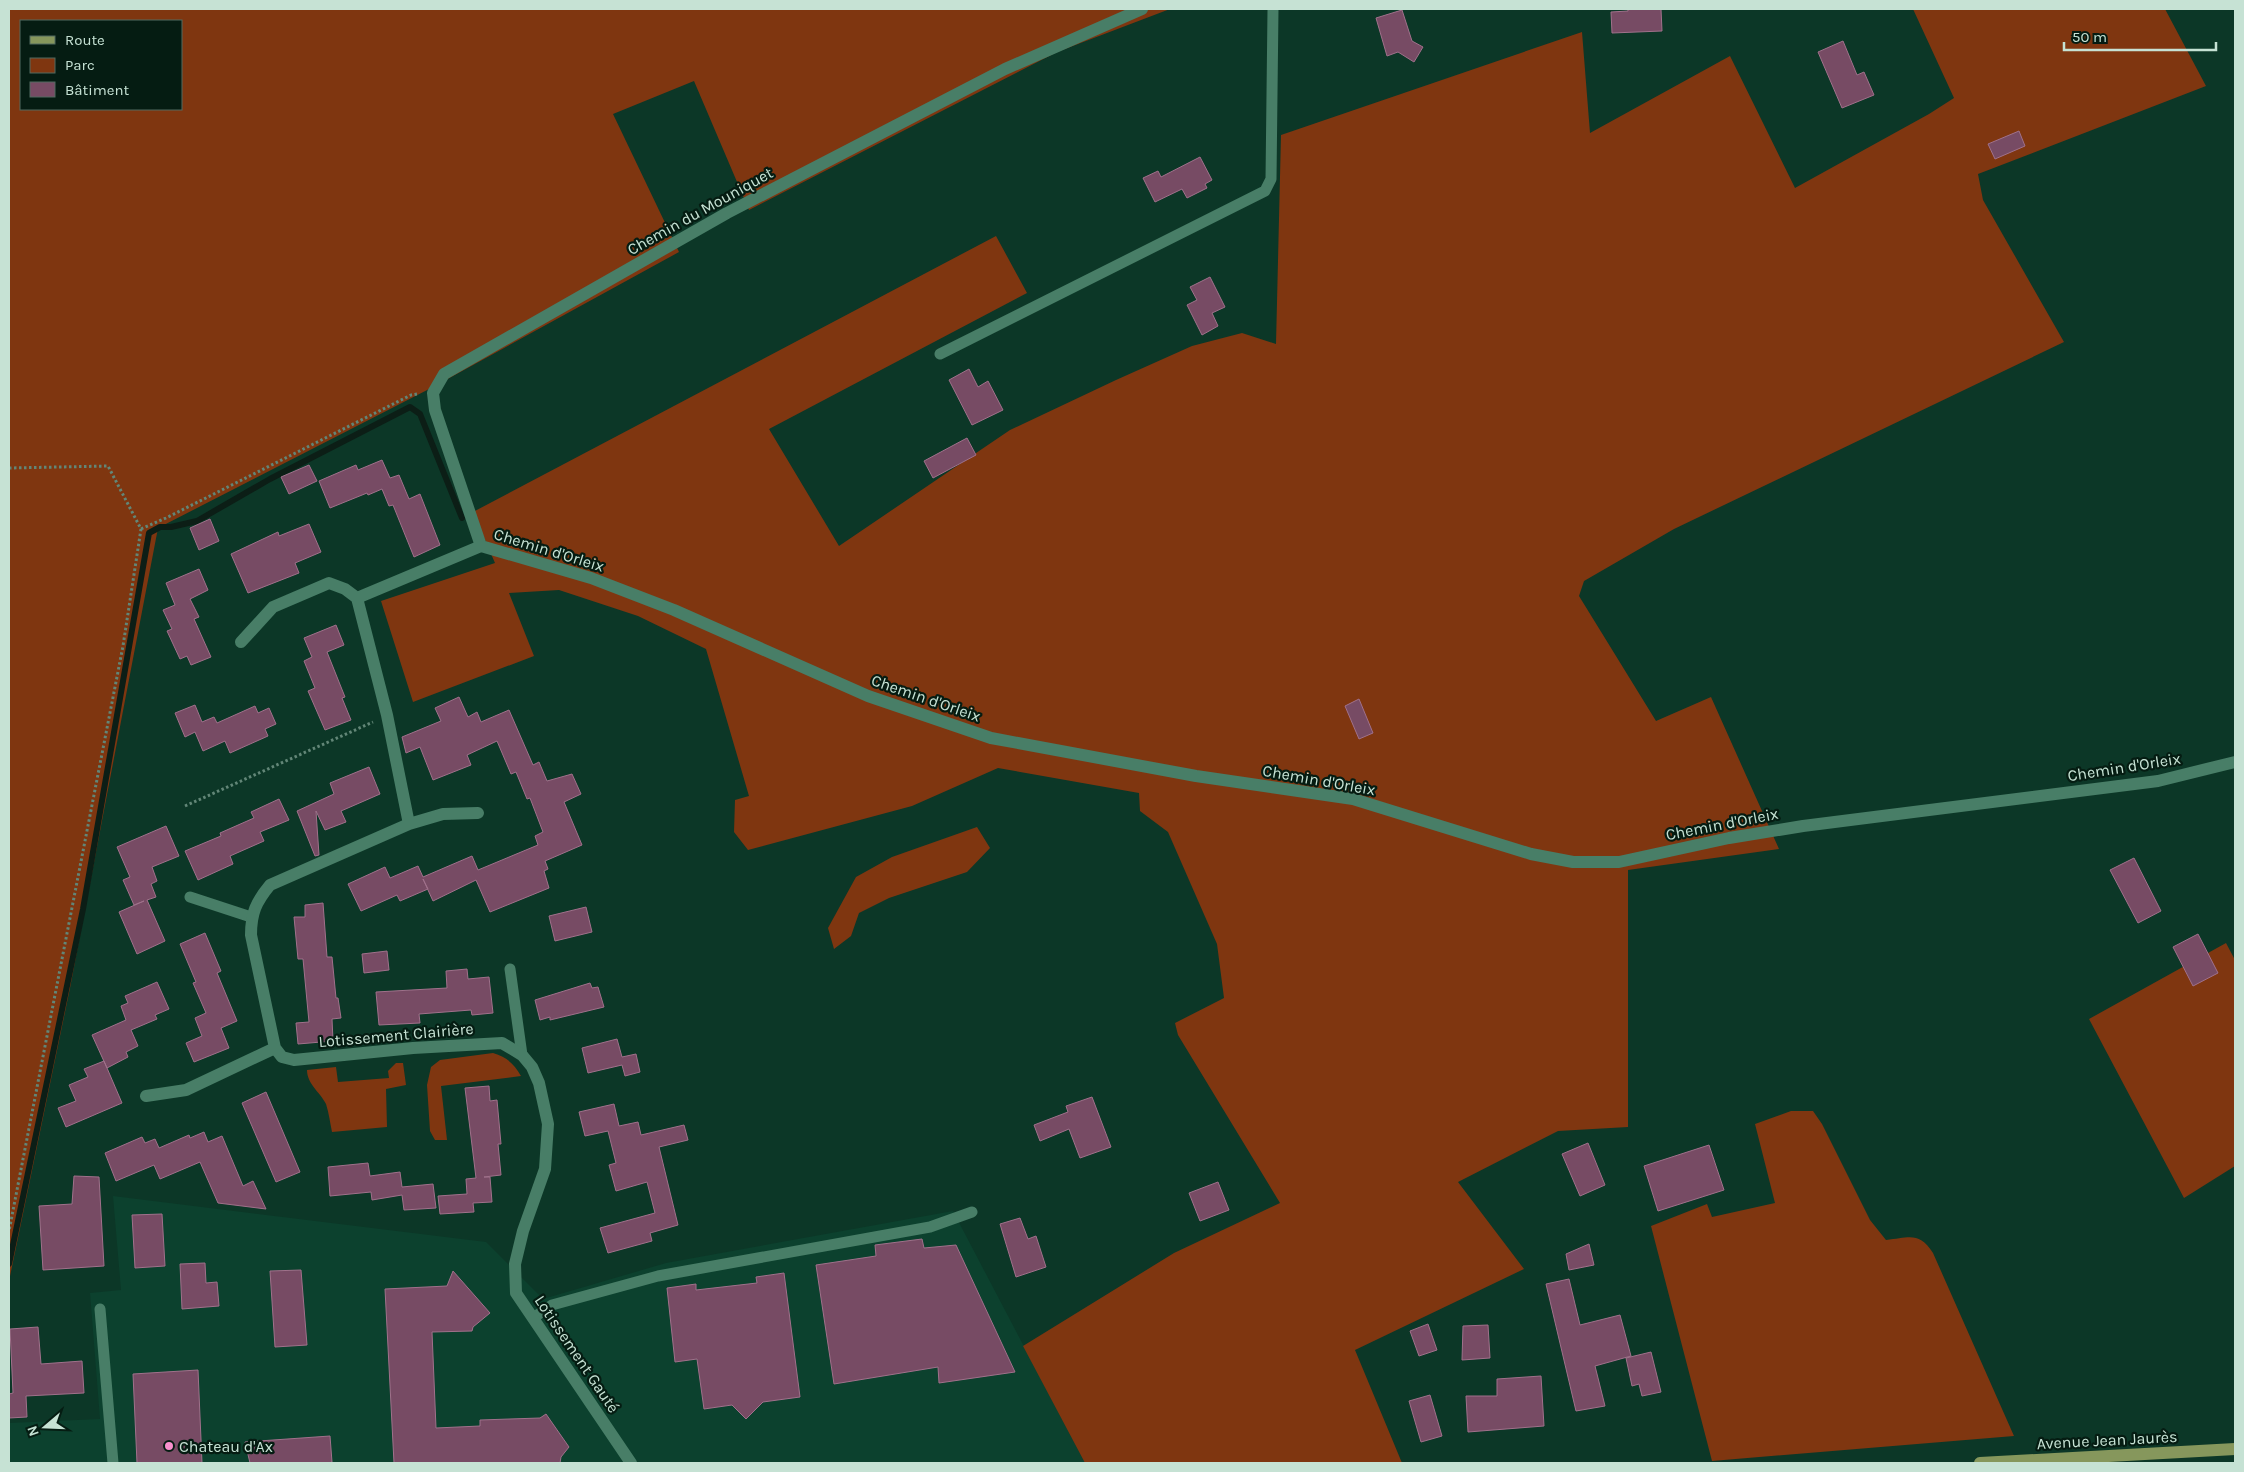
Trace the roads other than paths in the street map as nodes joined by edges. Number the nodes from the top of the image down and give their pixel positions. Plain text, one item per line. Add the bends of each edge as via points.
1 (1142, 9) edge
2 (1273, 9) edge
3 (940, 354) dead end
4 (481, 546) junction
5 (357, 598) junction
6 (242, 642) dead end
7 (2235, 762) edge
8 (478, 813) dead end
9 (409, 824) junction
10 (190, 897) dead end
11 (251, 917) junction
12 (510, 969) dead end
13 (275, 1048) junction
14 (522, 1055) junction
15 (146, 1096) dead end
16 (972, 1212) dead end
17 (100, 1309) dead end
18 (533, 1318) junction
19 (2235, 1449) edge
20 (113, 1463) edge
21 (632, 1463) edge
22 (1980, 1463) edge

1 - 4 street, Chemin du Mouniquet via 1005,69 727,213 444,374 433,393 435,410
2 - 3 lane via 1271,179 1265,191
4 - 5 street
4 - 7 street, Chemin d'Orleix via 591,578 674,610 868,696 991,738 1196,776 1353,799 1531,854 1573,862 1618,862 1803,826 2158,781
5 - 6 street via 345,588 329,583 273,607
5 - 9 street via 387,716
8 - 9 street via 443,814
9 - 11 street via 270,885
10 - 11 lane
11 - 13 street via 251,935
12 - 14 lane, Lotissement Gauté
13 - 14 street, Lotissement Clairière via 282,1057 294,1060 502,1043
13 - 15 street via 186,1090
14 - 18 street, Lotissement Gauté via 539,1083 548,1124 545,1169 515,1264 516,1293
16 - 18 lane via 930,1227 658,1276 552,1305
17 - 20 lane
18 - 21 street, Lotissement Gauté
19 - 22 main road, Avenue Jean Jaurès

